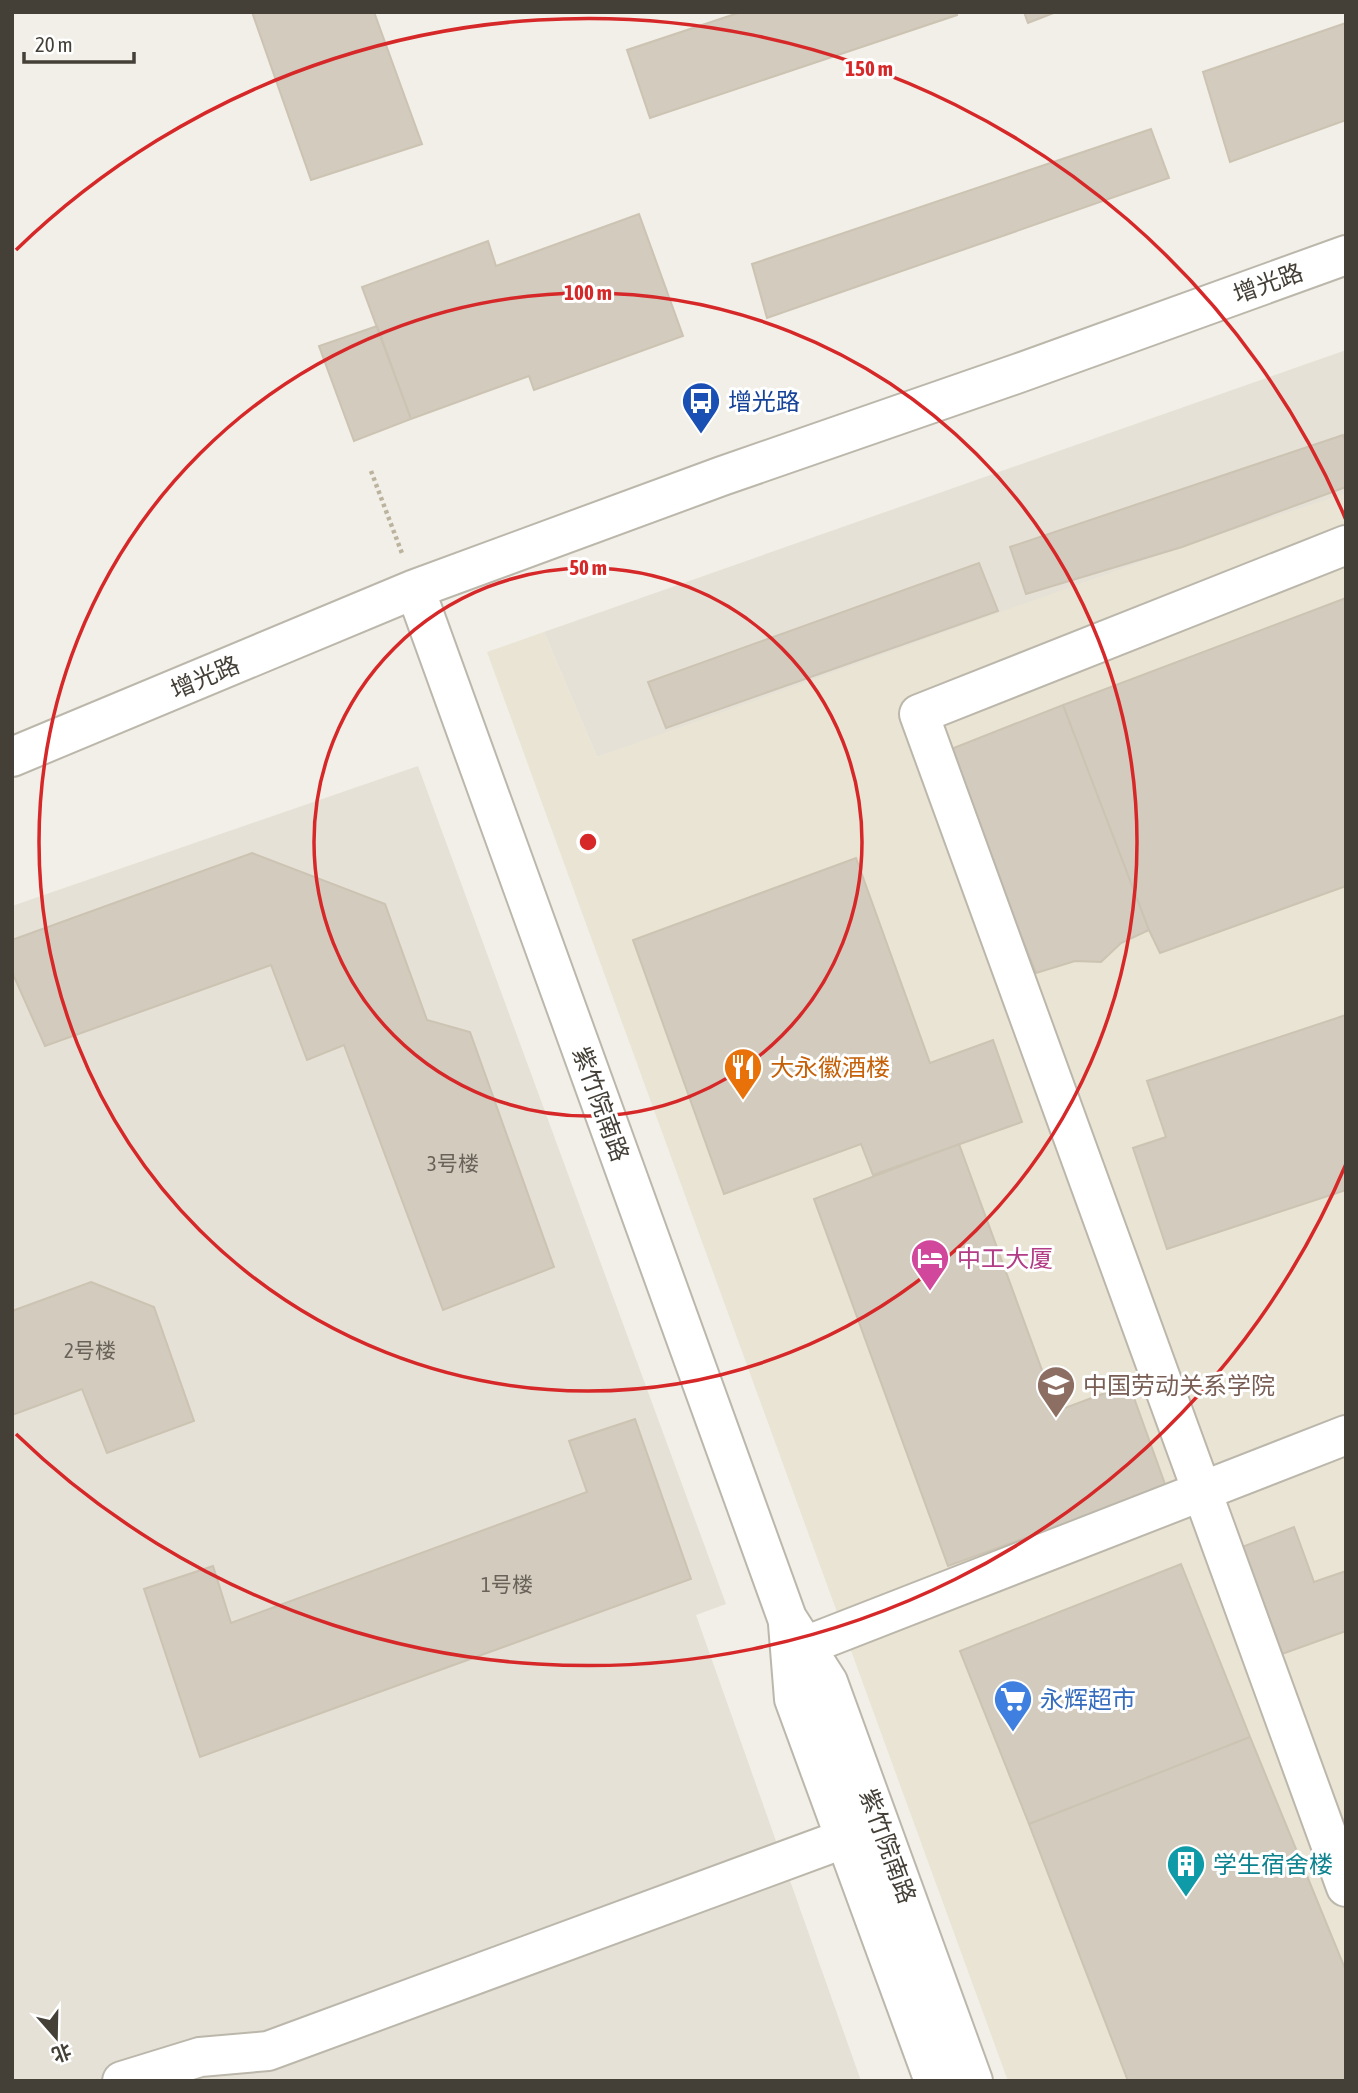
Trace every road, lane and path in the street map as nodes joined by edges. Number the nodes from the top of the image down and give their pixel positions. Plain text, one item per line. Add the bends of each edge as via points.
1 (1346, 255) edge
2 (371, 471) dead end
3 (1346, 545) edge
4 (415, 589) junction
5 (12, 757) edge
6 (1346, 1435) edge
7 (1202, 1491) junction
8 (796, 1632) junction
9 (846, 1838) junction
10 (1346, 1887) edge
11 (275, 2066) edge
12 (122, 2081) edge
13 (934, 2081) edge
14 (973, 2081) edge

1 - 4 street, 增光路
2 - 4 path
3 - 7 street via 919,714
4 - 5 street, 增光路
4 - 8 street, 紫竹院南路
6 - 7 street
7 - 8 street
7 - 10 street
8 - 9 street, 紫竹院南路 via 794,1699
8 - 14 street, 紫竹院南路 via 828,1682
9 - 11 street
9 - 13 street, 紫竹院南路
11 - 12 street via 200,2057

